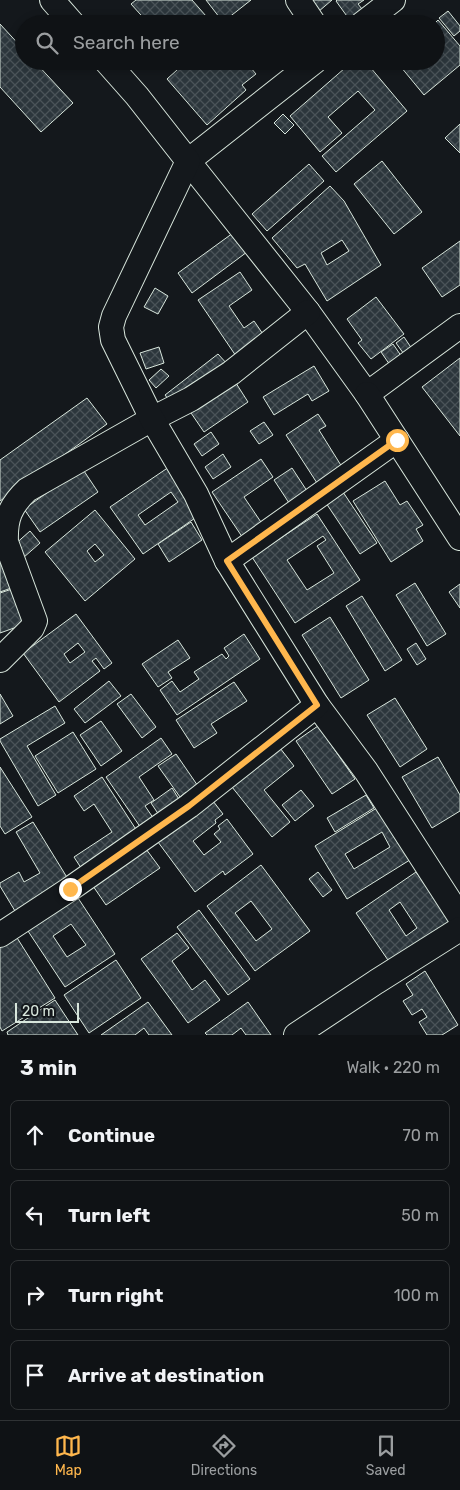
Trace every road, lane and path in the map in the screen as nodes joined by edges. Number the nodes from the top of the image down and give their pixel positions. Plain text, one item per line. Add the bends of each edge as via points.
1 (52, 0) edge
2 (298, 0) edge
3 (393, 0) edge
4 (65, 15) edge
5 (308, 15) edge
6 (374, 15) edge
7 (114, 70) edge
8 (304, 70) edge
9 (188, 161) junction
10 (308, 312) junction
11 (460, 326) edge
12 (368, 394) junction
13 (152, 420) junction
14 (397, 440) junction
15 (460, 538) edge
16 (227, 561) junction
17 (0, 660) edge
18 (317, 705) junction
19 (460, 917) edge
20 (460, 929) edge
21 (0, 935) edge
22 (296, 1035) edge

1 - 4 street
2 - 5 street
3 - 6 street
7 - 9 street
8 - 9 street
9 - 10 street
9 - 13 street via 111,327 113,340
10 - 12 street
10 - 13 street via 231,373
11 - 12 street
12 - 14 street
13 - 16 street via 196,494
13 - 17 street via 27,490 16,500 9,514 6,542 35,621
14 - 15 street
14 - 16 street
16 - 18 street
18 - 19 street via 366,771
18 - 21 street via 189,806
20 - 22 street

